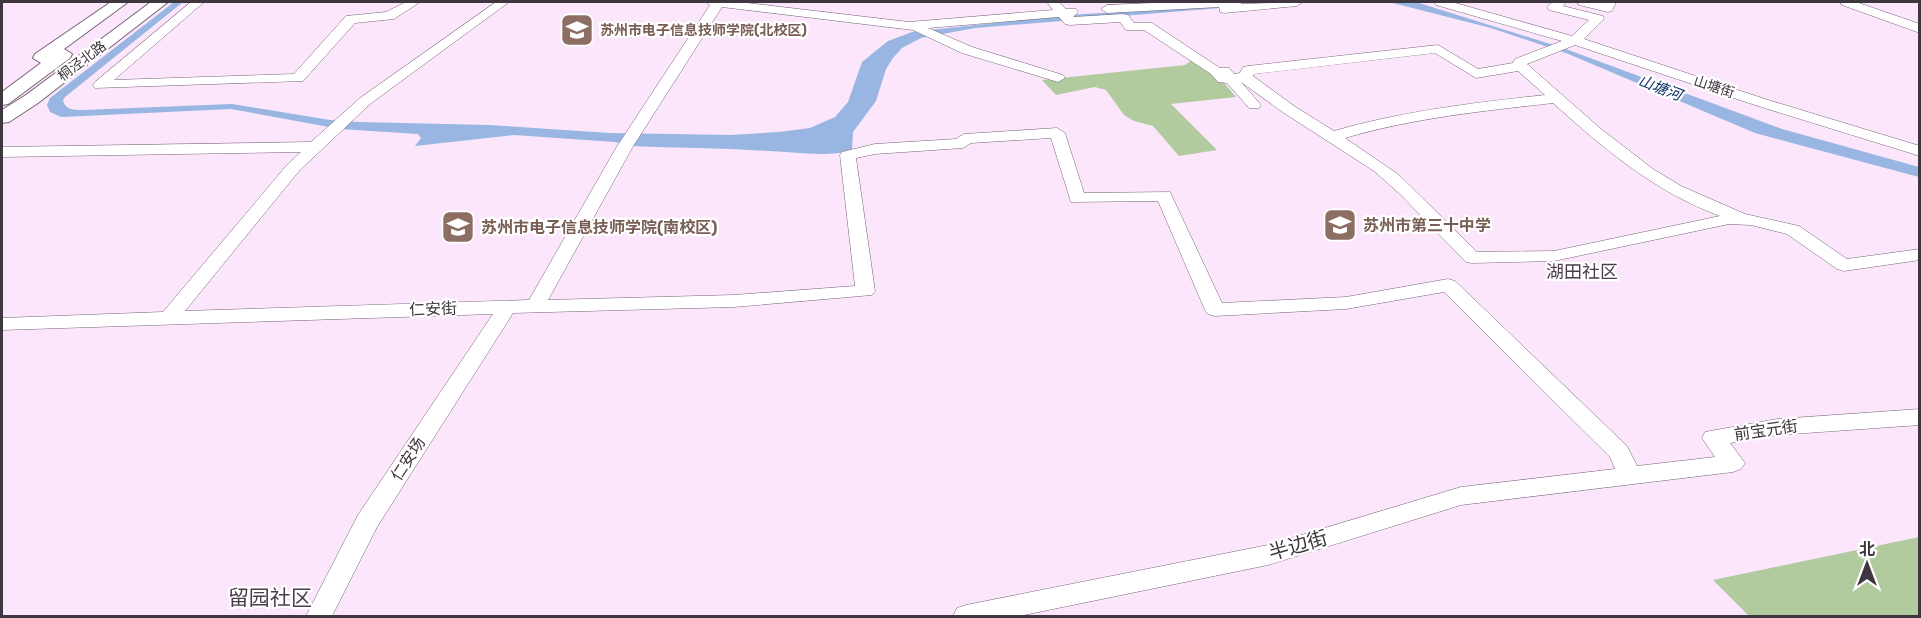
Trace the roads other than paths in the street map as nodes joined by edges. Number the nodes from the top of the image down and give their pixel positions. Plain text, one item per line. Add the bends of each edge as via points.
1 (120, 2) edge
2 (136, 2) edge
3 (151, 2) edge
4 (160, 2) edge
5 (198, 2) edge
6 (414, 2) edge
7 (503, 2) edge
8 (715, 2) edge
9 (1053, 2) edge
10 (1236, 2) edge
11 (1297, 2) edge
12 (1440, 2) edge
13 (1560, 2) edge
14 (1583, 2) edge
15 (1610, 2) edge
16 (1846, 2) edge
17 (1065, 12) edge
18 (1125, 19) junction
19 (912, 27) junction
20 (1920, 29) edge
21 (1565, 45) junction
22 (1521, 66) junction
23 (1246, 77) junction
24 (1058, 78) dead end
25 (2, 87) edge
26 (1557, 98) junction
27 (2, 100) edge
28 (1254, 105) dead end
29 (2, 111) edge
30 (2, 118) edge
31 (1331, 137) junction
32 (315, 147) junction
33 (1920, 151) edge
34 (2, 152) edge
35 (1751, 220) junction
36 (1920, 254) edge
37 (535, 306) junction
38 (507, 307) junction
39 (168, 319) junction
40 (2, 324) edge
41 (1920, 417) edge
42 (1630, 477) junction
43 (319, 616) edge
44 (966, 616) edge

1 - 25 main road, 桐泾北路
2 - 27 main road, 桐泾北路
3 - 29 main road, 桐泾北路
4 - 30 main road, 桐泾北路
5 - 6 street via 100,85 298,78 351,19 389,16
7 - 32 street via 365,101
8 - 19 street
8 - 37 street via 624,148
9 - 17 street
10 - 17 street
11 - 18 street
12 - 21 street, 山塘街
13 - 21 street via 1553,7 1598,19
14 - 15 street via 1608,8
16 - 20 street
17 - 18 street
17 - 19 street
18 - 23 street via 1131,27 1147,26 1223,79
18 - 28 street via 1137,28 1157,27 1223,69
19 - 24 street via 935,39
21 - 22 street via 1520,62
21 - 33 street, 山塘街
22 - 23 street via 1476,74 1438,49 1248,70
22 - 26 street
23 - 31 street
26 - 31 street via 1443,111
26 - 35 street via 1643,172 1709,207
31 - 35 street via 1365,157 1403,188 1472,258 1554,256 1729,219
32 - 34 street
32 - 39 street via 293,168
35 - 36 street via 1793,230 1844,265
37 - 38 street, 仁安街
37 - 42 street, 仁安街 via 734,301 865,291 848,155 875,149 963,143 964,139 1057,133 1077,198 1164,196 1215,310 1346,303 1448,285 1619,452
38 - 39 street, 仁安街
38 - 43 street, 仁安场 via 367,522
39 - 40 street, 仁安街
41 - 42 street, 前宝元街 via 1777,427 1713,438 1733,463
42 - 44 street, 半边街 via 1461,496 1268,555

